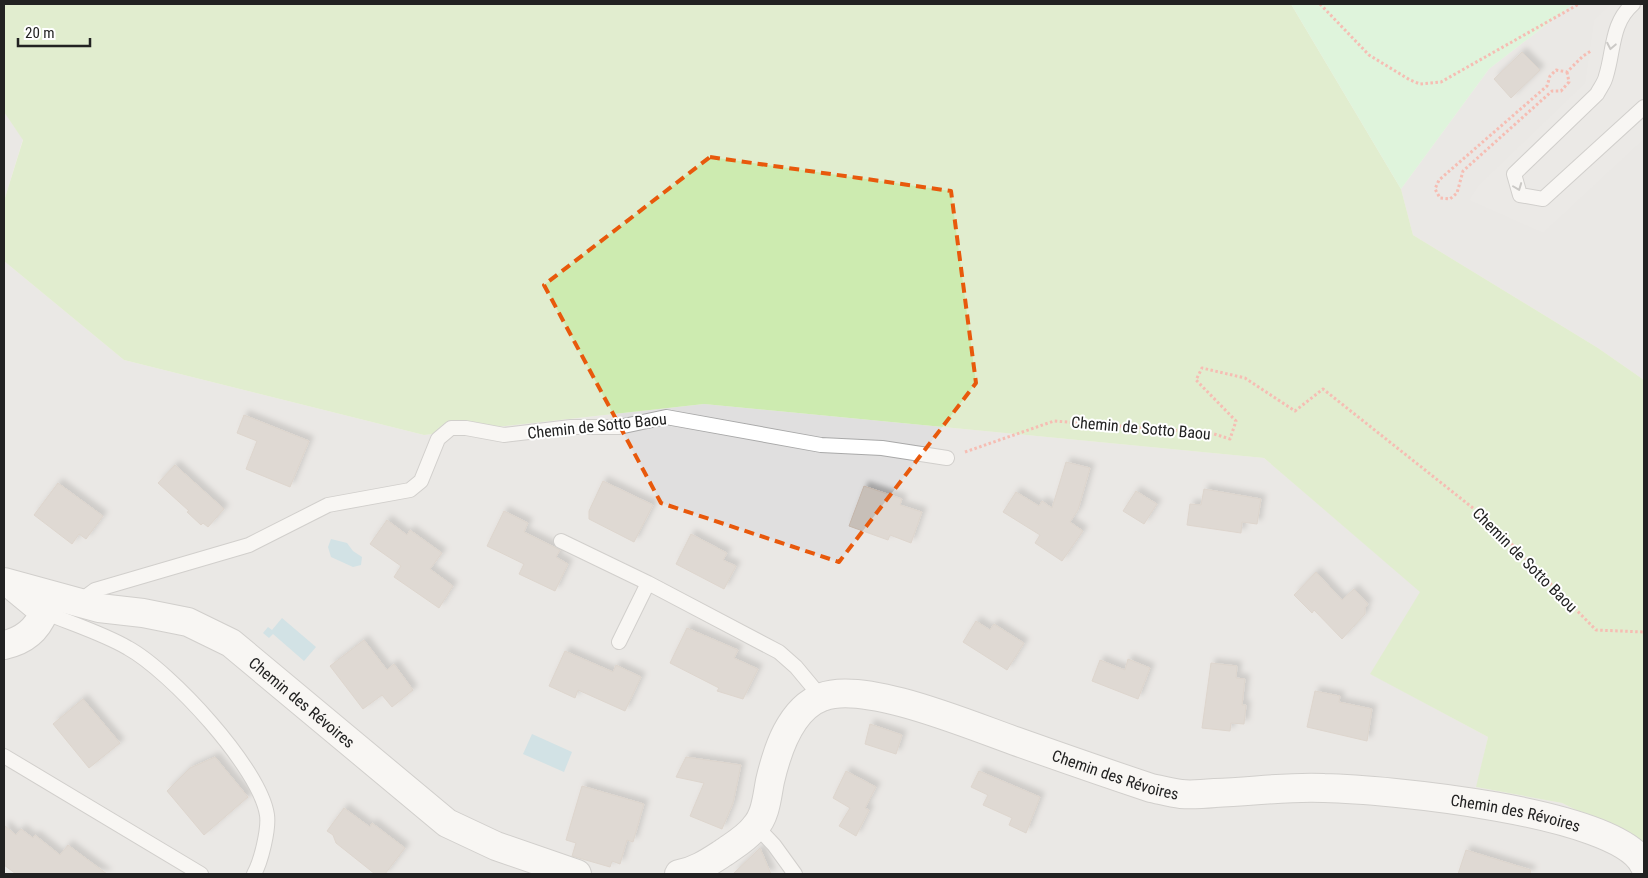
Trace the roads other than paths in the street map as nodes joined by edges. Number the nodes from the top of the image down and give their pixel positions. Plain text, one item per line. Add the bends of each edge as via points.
1 (1633, 4) edge
2 (1644, 107) edge
3 (948, 458) road end
4 (561, 541) dead end
5 (648, 583) junction
6 (8, 584) edge
7 (80, 601) junction
8 (44, 612) junction
9 (619, 642) dead end
10 (4, 645) edge
11 (821, 697) junction
12 (4, 756) edge
13 (756, 826) junction
14 (1644, 865) edge
15 (201, 874) edge
16 (254, 874) edge
17 (577, 874) edge
18 (679, 874) edge
19 (795, 874) edge

1 -> 2 lane via 1625,10 1612,40 1606,77 1597,94 1514,174 1520,195 1543,199
3 - 7 lane, Chemin de Sotto Baou via 882,448 821,445 666,417 619,427 504,435 452,428 438,439 421,481 410,490 328,505 249,545 104,588
4 - 5 lane
5 - 9 lane
5 - 11 lane via 779,652
6 - 7 street, Chemin des Révoires
6 - 8 street
7 - 17 street, Chemin des Révoires via 99,608 188,622 231,643 447,824 496,846
8 - 10 street via 38,626 14,643
8 - 16 lane via 129,648 218,728 261,794 267,817 259,864
11 - 13 street, Chemin des Révoires via 804,709 787,731 780,745 765,808
11 - 14 street, Chemin des Révoires via 843,692 918,708 1151,788 1182,794 1324,788 1438,797 1556,818 1624,847
12 - 15 lane
13 - 18 street, Chemin des Révoires via 705,866
13 - 19 lane

